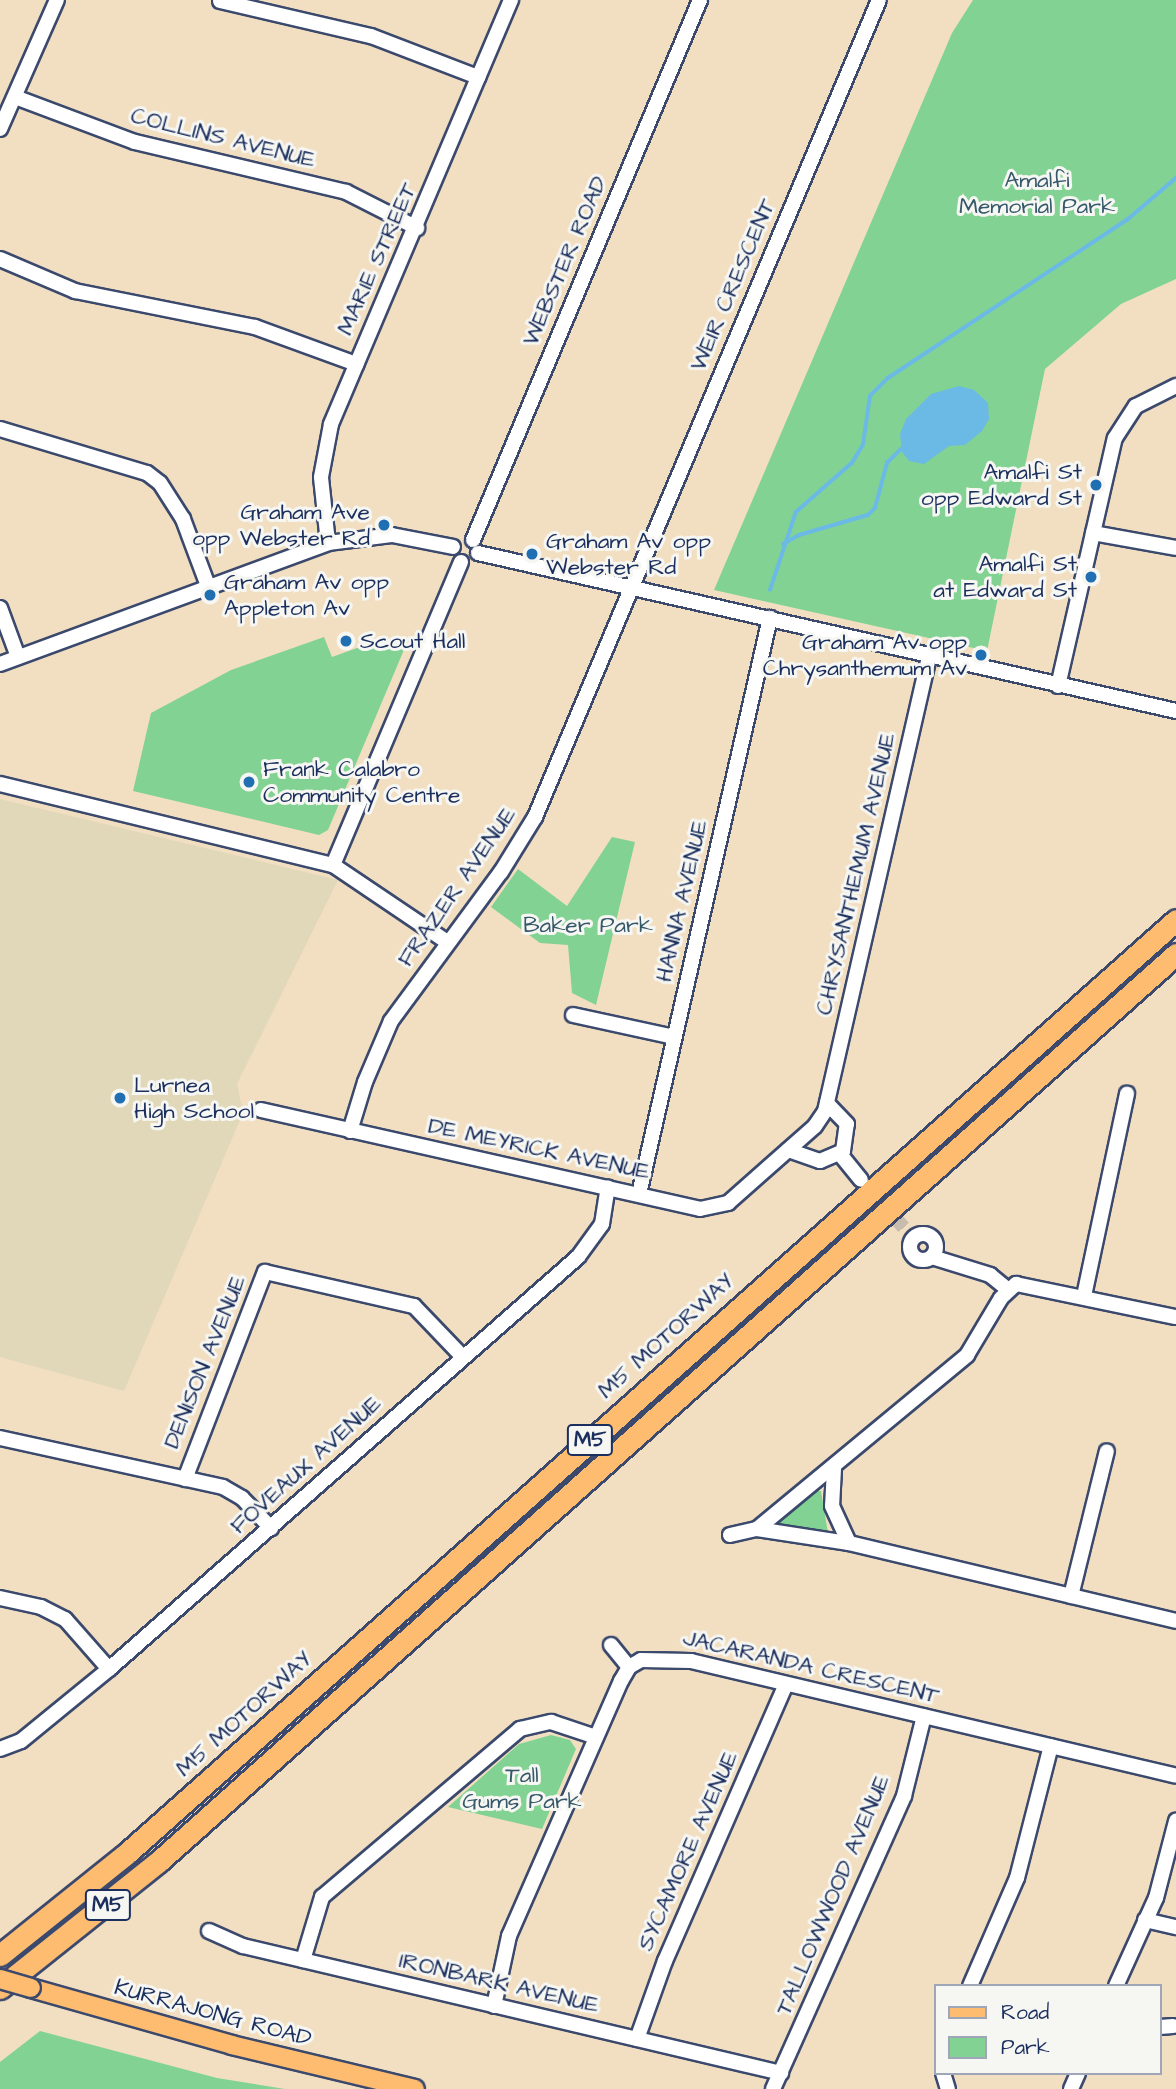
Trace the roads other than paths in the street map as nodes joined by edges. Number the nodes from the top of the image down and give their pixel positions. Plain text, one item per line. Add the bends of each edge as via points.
1 (57, 0) edge
2 (511, 0) edge
3 (700, 0) edge
4 (879, 0) edge
5 (220, 1) edge
6 (478, 77) junction
7 (15, 97) junction
8 (0, 130) edge
9 (417, 228) junction
10 (0, 259) edge
11 (356, 364) junction
12 (1176, 386) edge
13 (0, 429) edge
14 (1093, 533) junction
15 (328, 543) junction
16 (475, 546) junction
17 (453, 547) junction
18 (1176, 548) edge
19 (461, 562) junction
20 (208, 586) junction
21 (629, 587) junction
22 (0, 608) edge
23 (770, 618) junction
24 (930, 654) junction
25 (18, 657) junction
26 (0, 664) edge
27 (1059, 686) junction
28 (1176, 711) edge
29 (0, 784) edge
30 (333, 865) junction
31 (1176, 920) edge
32 (447, 942) junction
33 (1176, 954) edge
34 (573, 1015) dead end
35 (674, 1037) junction
36 (1127, 1094) dead end
37 (827, 1103) junction
38 (261, 1110) dead end
39 (815, 1126) joint
40 (351, 1131) junction
41 (788, 1150) junction
42 (840, 1154) junction
43 (860, 1180) tunnel mouth
44 (608, 1187) junction
45 (639, 1194) junction
46 (910, 1233) tunnel mouth
47 (1007, 1289) junction
48 (1084, 1296) junction
49 (1176, 1317) edge
50 (462, 1356) junction
51 (0, 1438) edge
52 (1107, 1451) dead end
53 (834, 1469) junction
54 (185, 1479) junction
55 (271, 1528) junction
56 (758, 1529) junction
57 (730, 1535) dead end
58 (849, 1543) junction
59 (1071, 1595) junction
60 (0, 1598) edge
61 (1176, 1621) edge
62 (611, 1646) dead end
63 (629, 1667) junction
64 (109, 1669) junction
65 (786, 1684) junction
66 (924, 1716) junction
67 (596, 1737) junction
68 (1051, 1746) junction
69 (0, 1749) edge
70 (1176, 1776) edge
71 (1176, 1821) edge
72 (1145, 1920) junction
73 (1176, 1927) edge
74 (209, 1931) dead end
75 (0, 1955) edge
76 (303, 1961) junction
77 (0, 1979) edge
78 (971, 1984) edge
79 (1117, 1984) edge
80 (0, 1989) edge
81 (494, 2006) junction
82 (637, 2039) junction
83 (781, 2073) junction
84 (415, 2089) edge
85 (773, 2089) edge

1 - 7 street
2 - 6 street, MARIE STREET
3 - 16 street, WEBSTER ROAD
4 - 21 street, WEIR CRESCENT
5 - 6 street via 370,36
6 - 9 street, MARIE STREET
7 - 8 street
7 - 9 street, COLLINS AVENUE via 135,142 345,192
9 - 11 street, MARIE STREET
10 - 11 street via 75,291 255,327
11 - 15 street, MARIE STREET via 323,453 321,501
12 - 14 street via 1143,401 1122,424
13 - 20 street via 147,473 160,483 183,519
14 - 18 street
14 - 27 street
15 - 17 street via 392,535
15 - 20 street
16 - 17 street via 461,538
16 - 19 street via 472,561
16 - 21 street
17 - 19 street
19 - 30 street
20 - 25 street
21 - 23 street
21 - 32 street, FRAZER AVENUE via 534,817 501,872
22 - 25 street
23 - 24 street
23 - 35 street, HANNA AVENUE
24 - 27 street
24 - 37 street, CHRYSANTHEMUM AVENUE
25 - 26 street
27 - 28 street
29 - 30 street
30 - 32 street
31 - 75 highway, M5 MOTORWAY / M5 via 137,1845
32 - 40 street, FRAZER AVENUE via 391,1021
33 - 80 highway, M5 via 159,1862
34 - 35 street
35 - 45 street, HANNA AVENUE
36 - 48 street
37 - 39 street, CHRYSANTHEMUM AVENUE
37 - 42 street via 842,1114 848,1129
38 - 40 street, DE MEYRICK AVENUE
39 - 41 street, DE MEYRICK AVENUE
40 - 44 street, DE MEYRICK AVENUE
41 - 42 street via 820,1161
41 - 45 street, DE MEYRICK AVENUE via 716,1209
42 - 43 street
44 - 45 street, DE MEYRICK AVENUE
44 - 50 street, FOVEAUX AVENUE via 603,1224 578,1257
46 - 47 street via 912,1254 990,1275
47 - 48 street via 1027,1283
47 - 53 street via 967,1355
48 - 49 street
50 - 54 street, DENISON AVENUE via 414,1306 265,1272
50 - 55 street, FOVEAUX AVENUE
51 - 54 street
52 - 59 street
53 - 56 street
53 - 58 street via 834,1515
54 - 55 street via 233,1492
55 - 64 street, FOVEAUX AVENUE
56 - 57 street
56 - 58 street
58 - 59 street
59 - 61 street
60 - 64 street via 41,1607 65,1619
62 - 63 street
63 - 65 street, JACARANDA CRESCENT via 652,1658 691,1661
63 - 67 street
64 - 69 street, FOVEAUX AVENUE via 21,1741
65 - 66 street, JACARANDA CRESCENT
65 - 82 street, SYCAMORE AVENUE via 665,1961
66 - 68 street, JACARANDA CRESCENT
66 - 83 street, TALLOWWOOD AVENUE via 904,1796
67 - 76 street via 551,1723 520,1729 322,1897
67 - 81 street via 509,1936
68 - 70 street, JACARANDA CRESCENT
68 - 78 street via 1017,1878
71 - 72 street via 1156,1898
72 - 73 street
72 - 79 street
74 - 76 street, IRONBARK AVENUE via 230,1943
76 - 81 street, IRONBARK AVENUE
77 - 84 main road, KURRAJONG ROAD, bridge via 232,2045
81 - 82 street, IRONBARK AVENUE
82 - 83 street, IRONBARK AVENUE
83 - 85 street, TALLOWWOOD AVENUE

